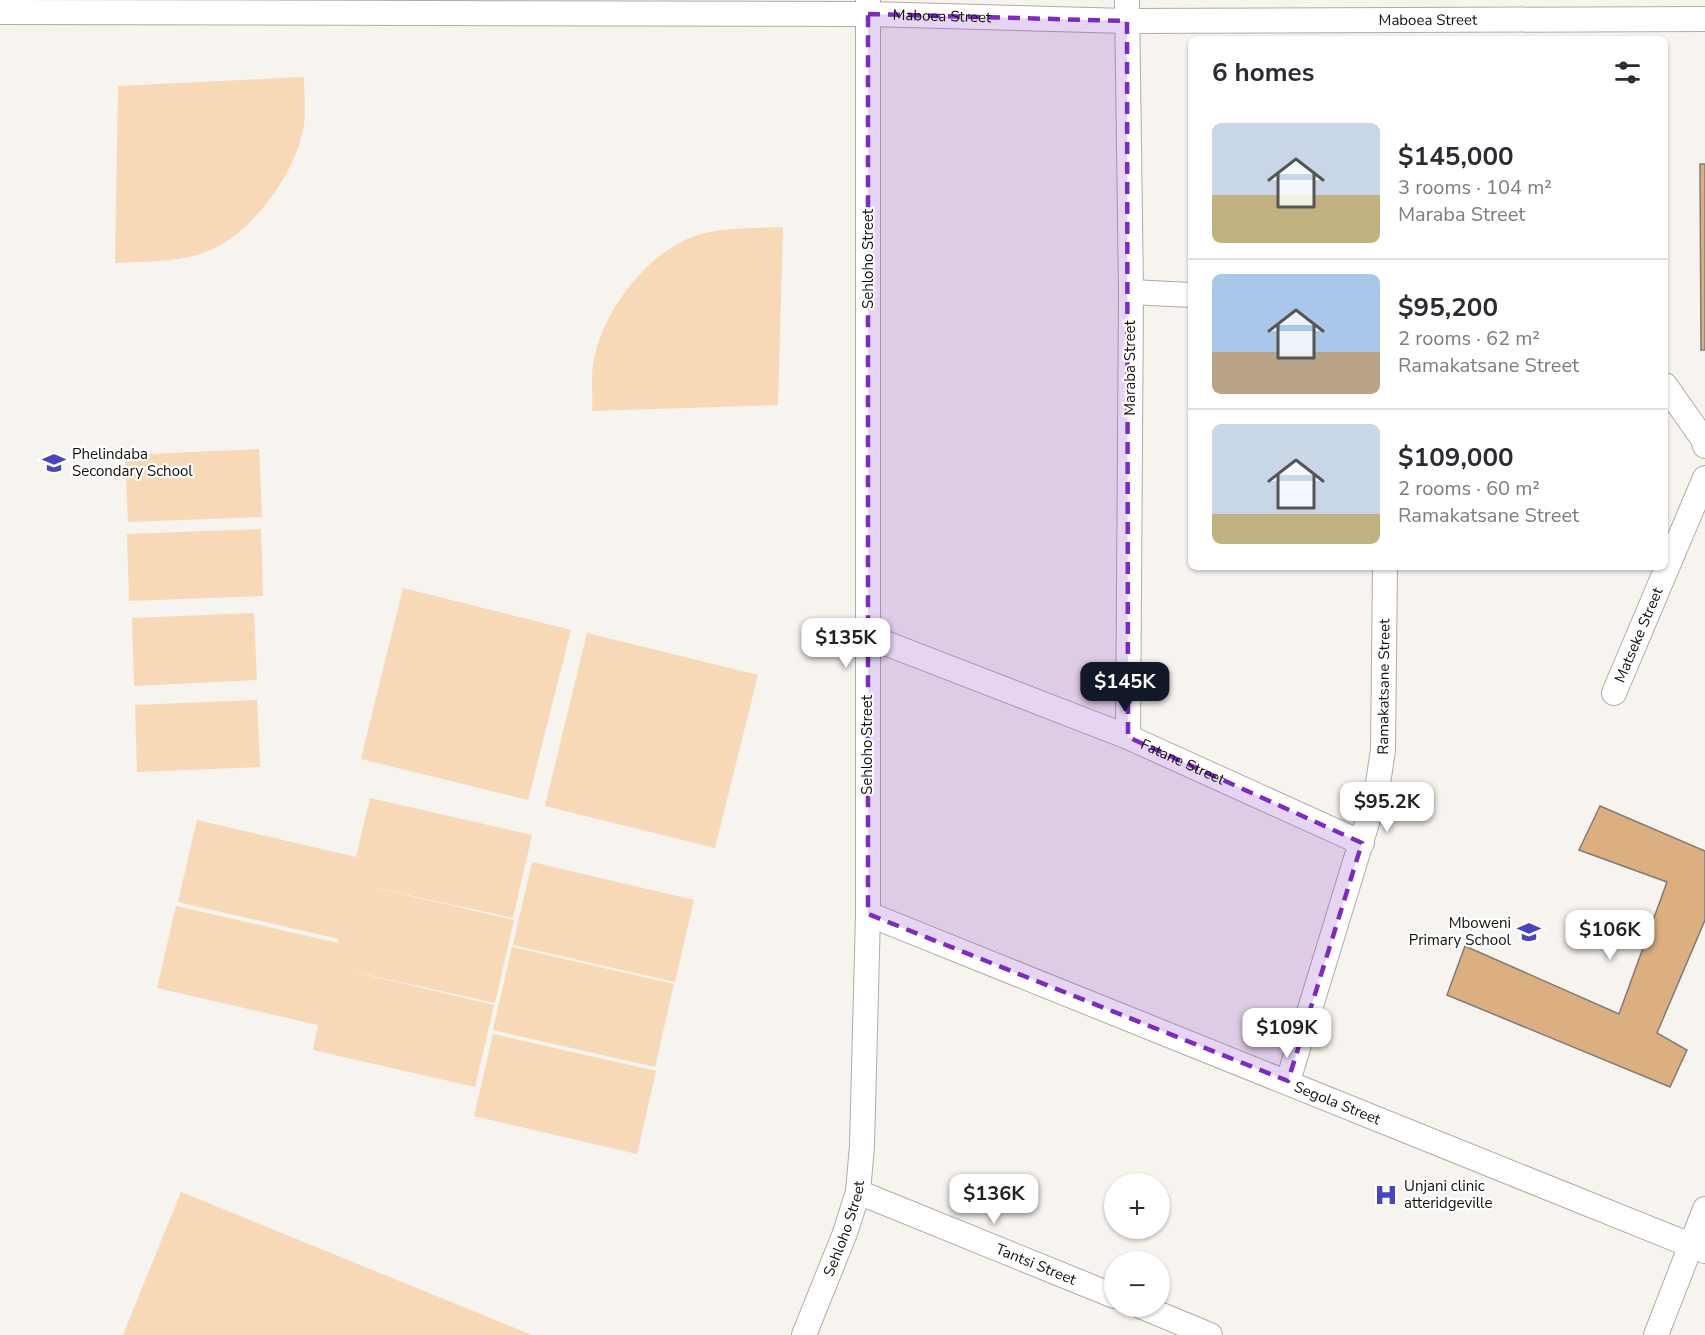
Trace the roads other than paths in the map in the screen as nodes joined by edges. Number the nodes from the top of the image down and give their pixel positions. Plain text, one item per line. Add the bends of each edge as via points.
1 (601, 7) edge
2 (868, 7) edge
3 (1127, 11) edge
4 (0, 12) edge
5 (1705, 19) edge
6 (1628, 29) edge
7 (1131, 292) junction
8 (1188, 295) edge
9 (1668, 389) edge
10 (1705, 446) edge
11 (1705, 478) edge
12 (1668, 565) edge
13 (1385, 570) edge
14 (1666, 570) edge
15 (867, 636) junction
16 (1614, 693) dead end
17 (1128, 737) junction
18 (1362, 843) junction
19 (868, 914) junction
20 (1287, 1081) junction
21 (858, 1192) junction
22 (1705, 1209) edge
23 (1698, 1248) edge
24 (1104, 1292) edge
25 (1167, 1317) edge
26 (804, 1335) edge
27 (1210, 1335) edge
28 (1656, 1335) edge

1 - 2 street, Maboea Street
1 - 4 street, Maboea Street
2 - 3 street, Maboea Street
2 - 15 street, Sehloho Street
3 - 6 street, Maboea Street
3 - 7 street, Maraba Street
5 - 6 street, Maboea Street
7 - 8 street
7 - 17 street, Maraba Street
9 - 10 street
11 - 12 street, Matseke Street
13 - 18 street, Ramakatsane Street via 1383,750
14 - 16 street, Matseke Street
15 - 17 street, Fatane Street
15 - 19 street, Sehloho Street
17 - 18 street, Fatane Street
18 - 20 street, Ramakatsane Street
19 - 20 street, Segola Street
19 - 21 street, Sehloho Street
20 - 23 street, Segola Street
21 - 24 street, Tantsi Street
21 - 26 street, Sehloho Street
22 - 23 street
23 - 28 street
25 - 27 street

